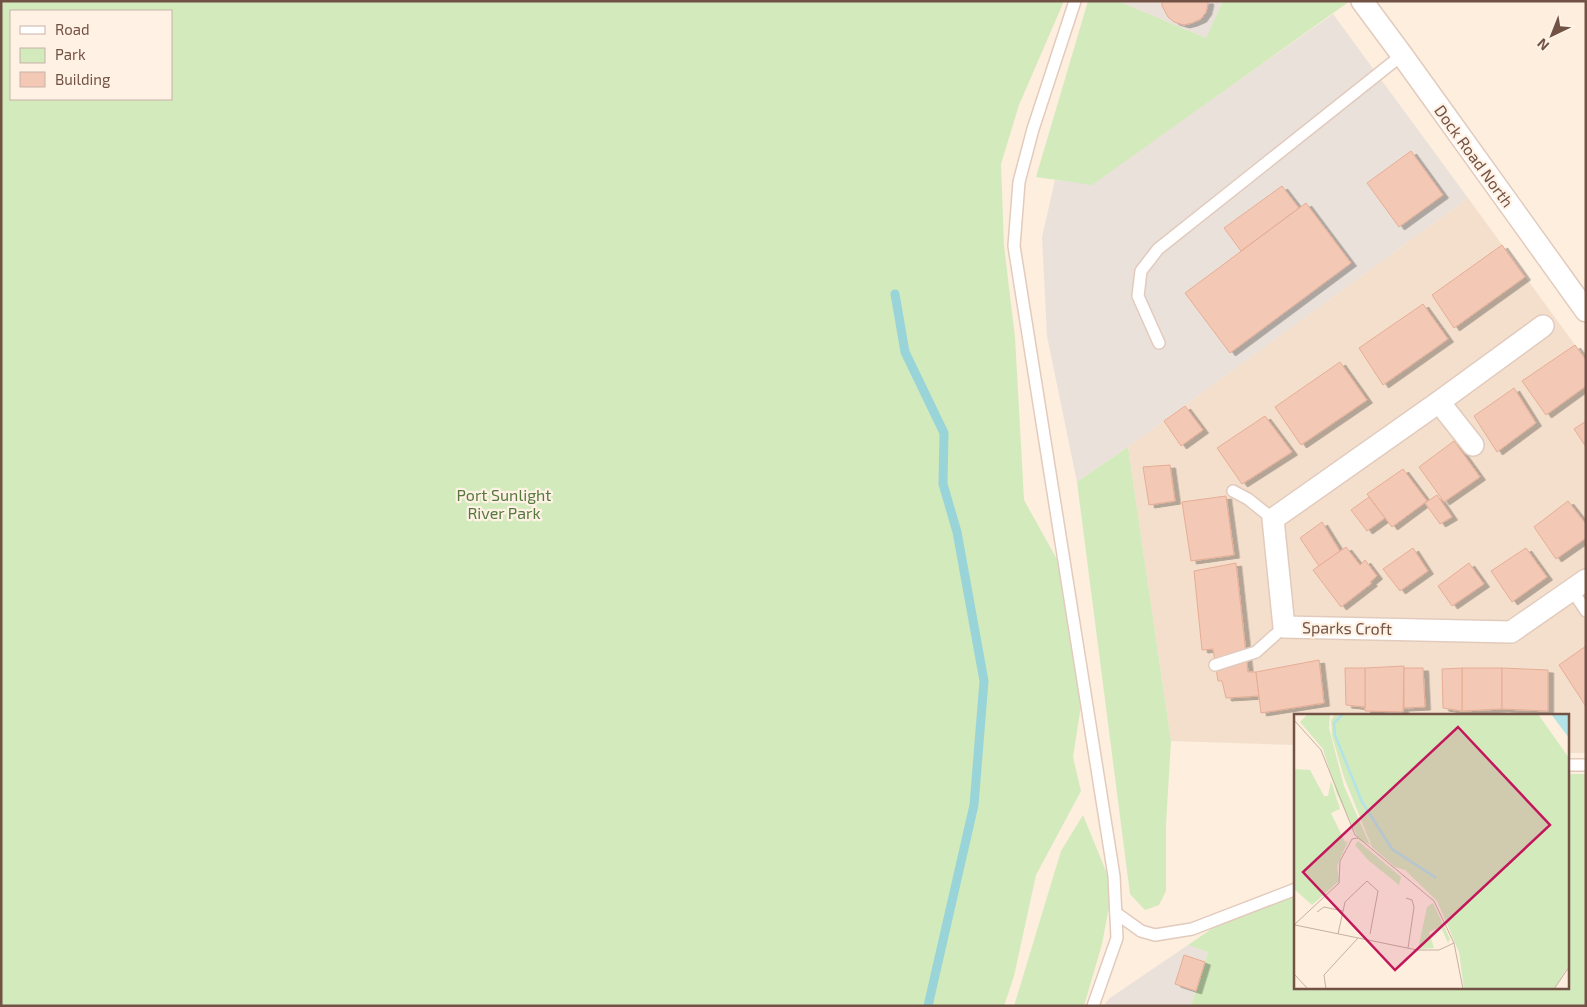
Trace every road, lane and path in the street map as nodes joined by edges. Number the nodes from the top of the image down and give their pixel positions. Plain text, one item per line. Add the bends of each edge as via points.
1 (1075, 1) edge
2 (1362, 1) edge
3 (1402, 55) junction
4 (1586, 311) edge
5 (1543, 326) dead end
6 (1159, 343) dead end
7 (1439, 402) junction
8 (1472, 445) dead end
9 (1233, 491) dead end
10 (1273, 518) junction
11 (1579, 585) edge
12 (1586, 610) edge
13 (1284, 627) junction
14 (1215, 665) dead end
15 (1570, 765) edge
16 (1586, 765) edge
17 (1294, 890) edge
18 (1116, 913) junction
19 (1093, 1006) edge

1 - 18 lane via 1018,182 1014,246 1114,876
2 - 3 street, Dock Road North
3 - 4 street, Dock Road North
3 - 6 lane via 1158,248 1141,271 1138,296
5 - 7 street
7 - 8 street
7 - 10 street
9 - 10 lane
10 - 13 street, Sparks Croft
11 - 12 lane
11 - 13 street, Sparks Croft via 1511,632
13 - 14 lane via 1256,652
15 - 16 lane
17 - 18 lane via 1192,929 1155,935 1141,931
18 - 19 lane via 1117,938

